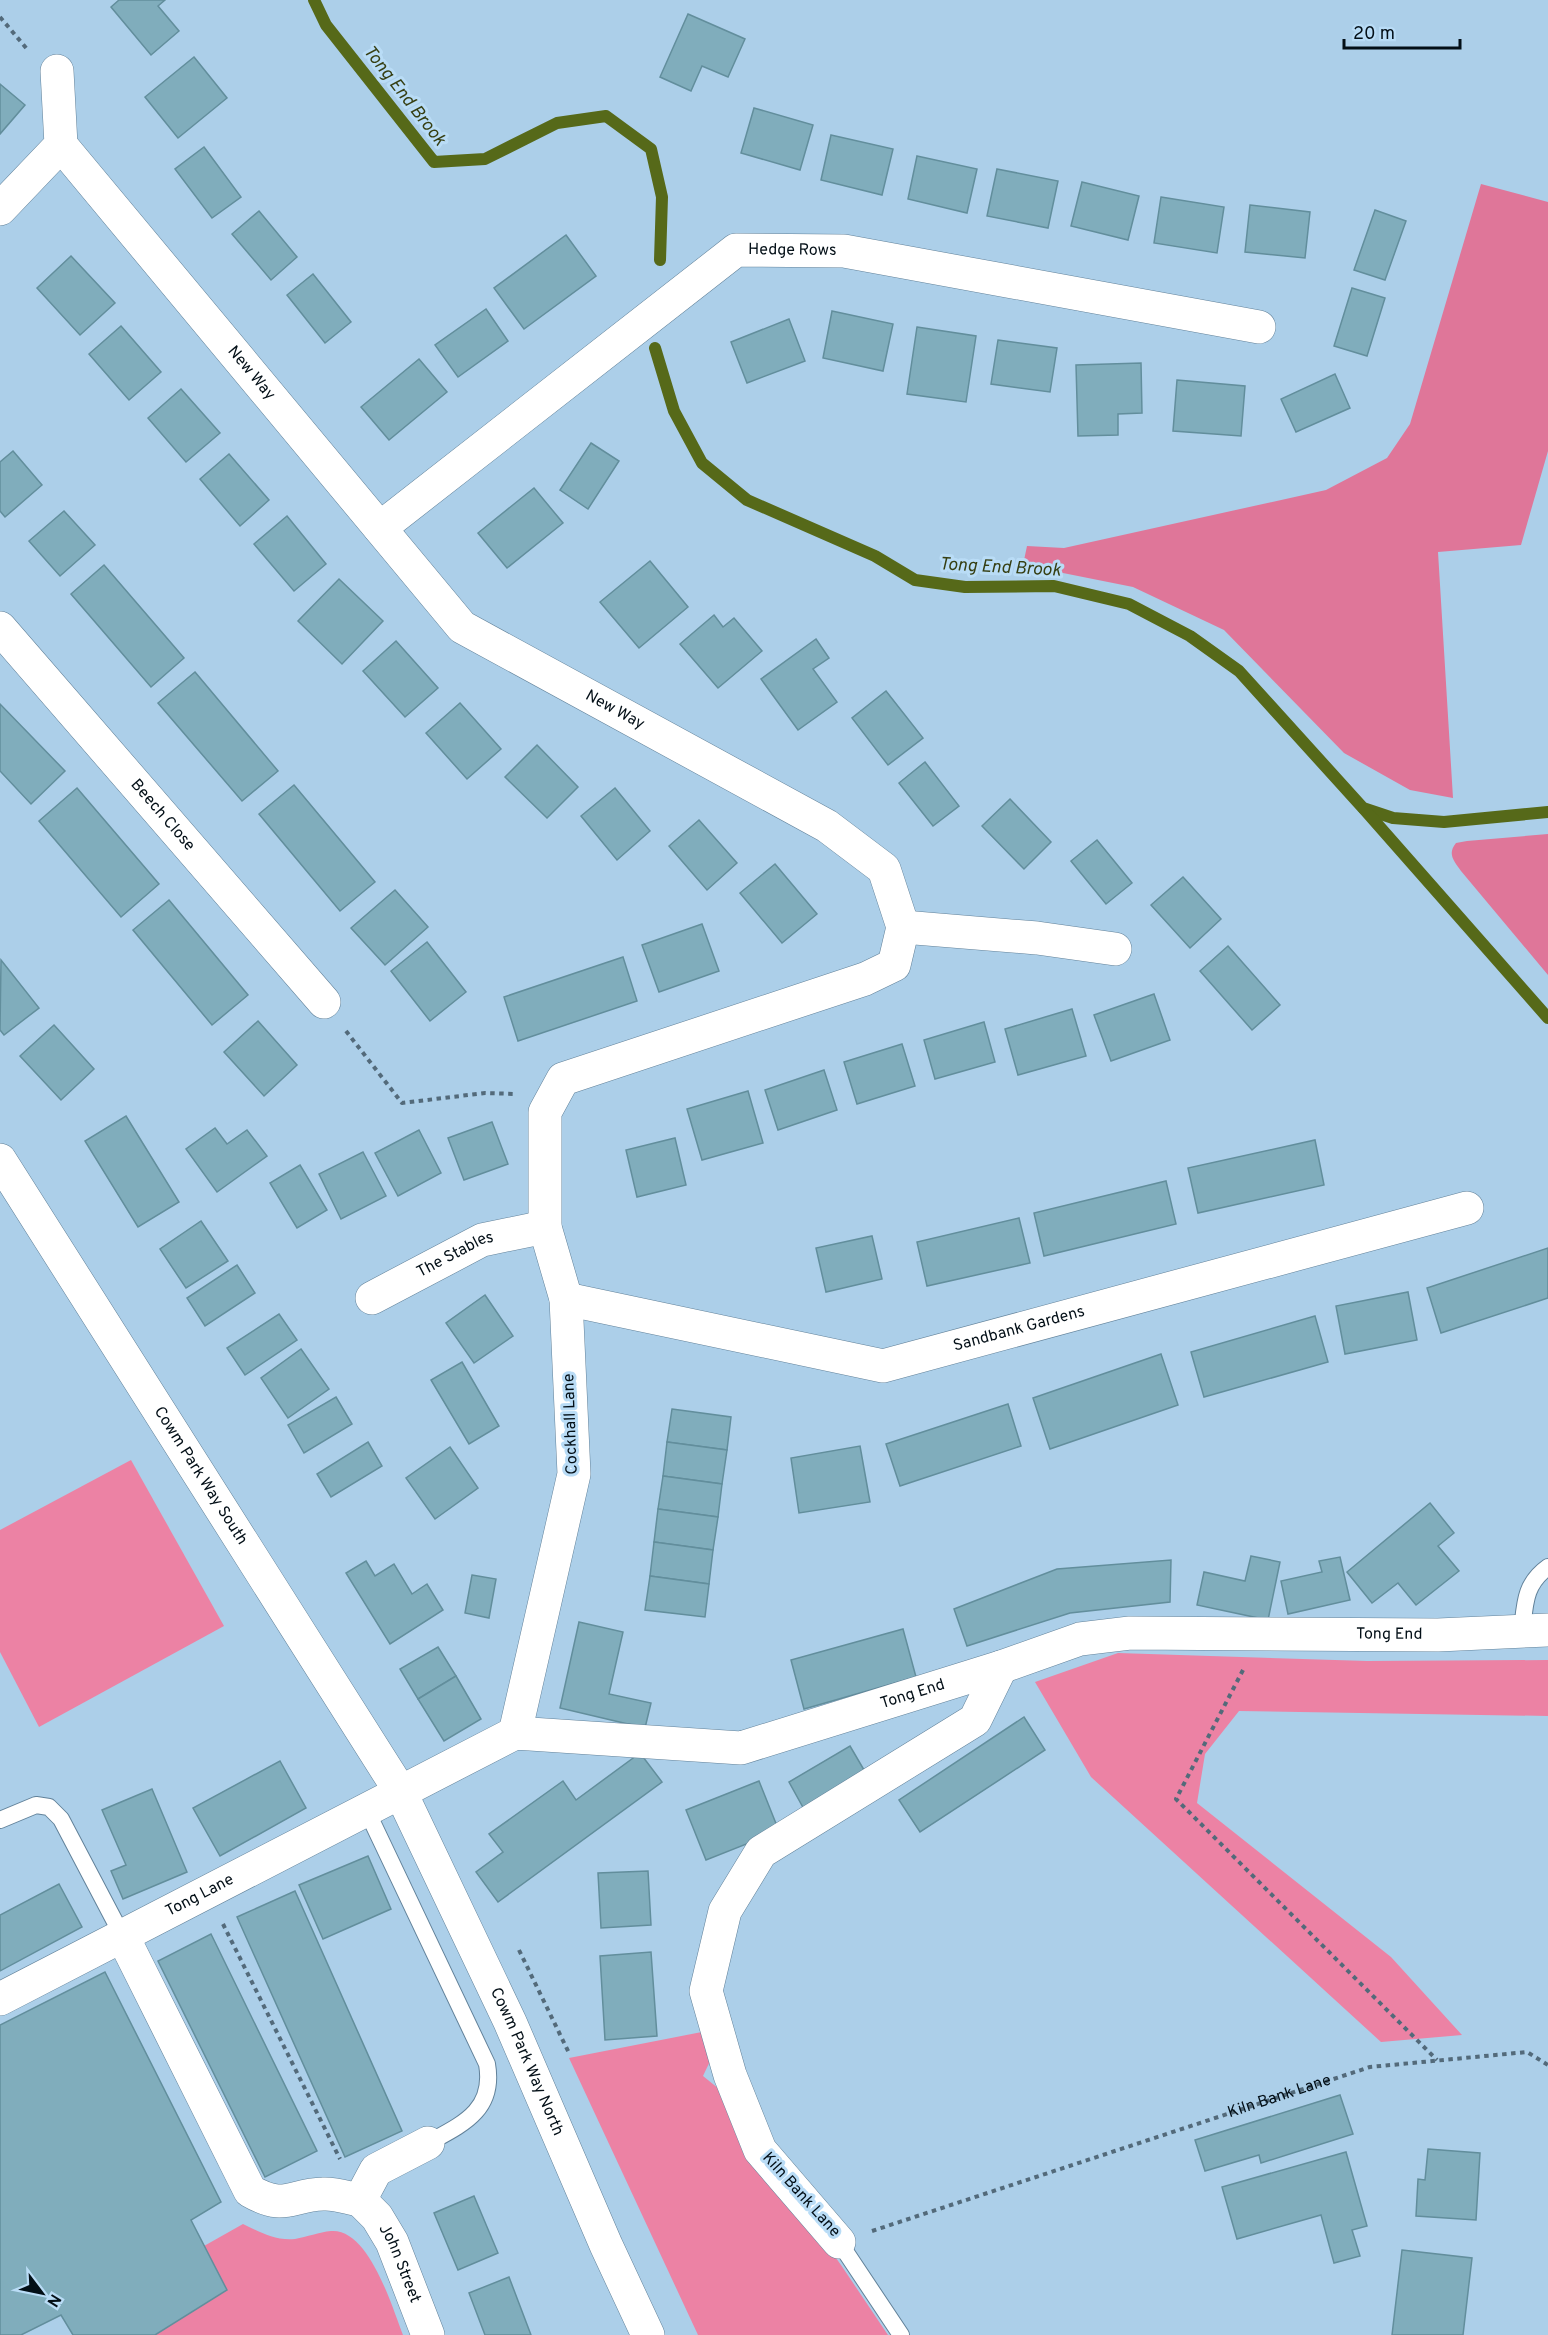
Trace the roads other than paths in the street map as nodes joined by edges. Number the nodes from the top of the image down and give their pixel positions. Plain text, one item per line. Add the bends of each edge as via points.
1 (57, 71) road end
2 (61, 145) junction
3 (0, 208) edge
4 (1259, 327) dead end
5 (380, 528) junction
6 (0, 628) edge
7 (903, 927) junction
8 (1115, 949) dead end
9 (324, 1002) road end
10 (0, 1160) edge
11 (1467, 1208) dead end
12 (545, 1227) junction
13 (372, 1298) dead end
14 (566, 1299) junction
15 (1548, 1567) edge
16 (1535, 1631) edge
17 (1000, 1667) junction
18 (515, 1733) junction
19 (400, 1791) junction
20 (366, 1809) junction
21 (0, 1820) edge
22 (123, 1937) junction
23 (0, 1999) edge
24 (428, 2143) joint
25 (360, 2200) junction
26 (839, 2242) joint
27 (428, 2335) edge
28 (648, 2335) edge
29 (901, 2335) edge

1 - 2 street
2 - 3 street
2 - 5 street, New Way
4 - 5 street, Hedge Rows via 844,251 736,250
5 - 7 street, New Way via 462,627 827,826 875,862 884,869
6 - 9 street, Beech Close
7 - 8 street
7 - 12 street, Cockhall Lane via 894,965 865,979 563,1079 550,1103
10 - 19 street, Cowm Park Way South
11 - 14 street, Sandbank Gardens via 883,1366
12 - 13 street, The Stables via 482,1240
12 - 14 street, Cockhall Lane
14 - 18 street, Cockhall Lane via 574,1474
15 - 16 lane via 1526,1592
16 - 17 street, Tong End via 1438,1635 1130,1633 1080,1639
17 - 18 street, Tong End via 741,1748
17 - 26 street, Kiln Bank Lane via 975,1720 761,1852 725,1911 706,1991 730,2075 760,2150
18 - 19 street
19 - 20 street, Tong Lane
19 - 28 street, Cowm Park Way North via 510,2022
20 - 22 street, Tong Lane
20 - 24 lane via 487,2064 490,2079 483,2103 460,2126
21 - 22 lane via 36,1805 49,1807 61,1819
22 - 23 street, Tong Lane
22 - 25 street via 250,2191 263,2199 284,2203 322,2194
24 - 25 street via 376,2170
25 - 27 street, John Street via 377,2217 392,2242
26 - 29 lane

